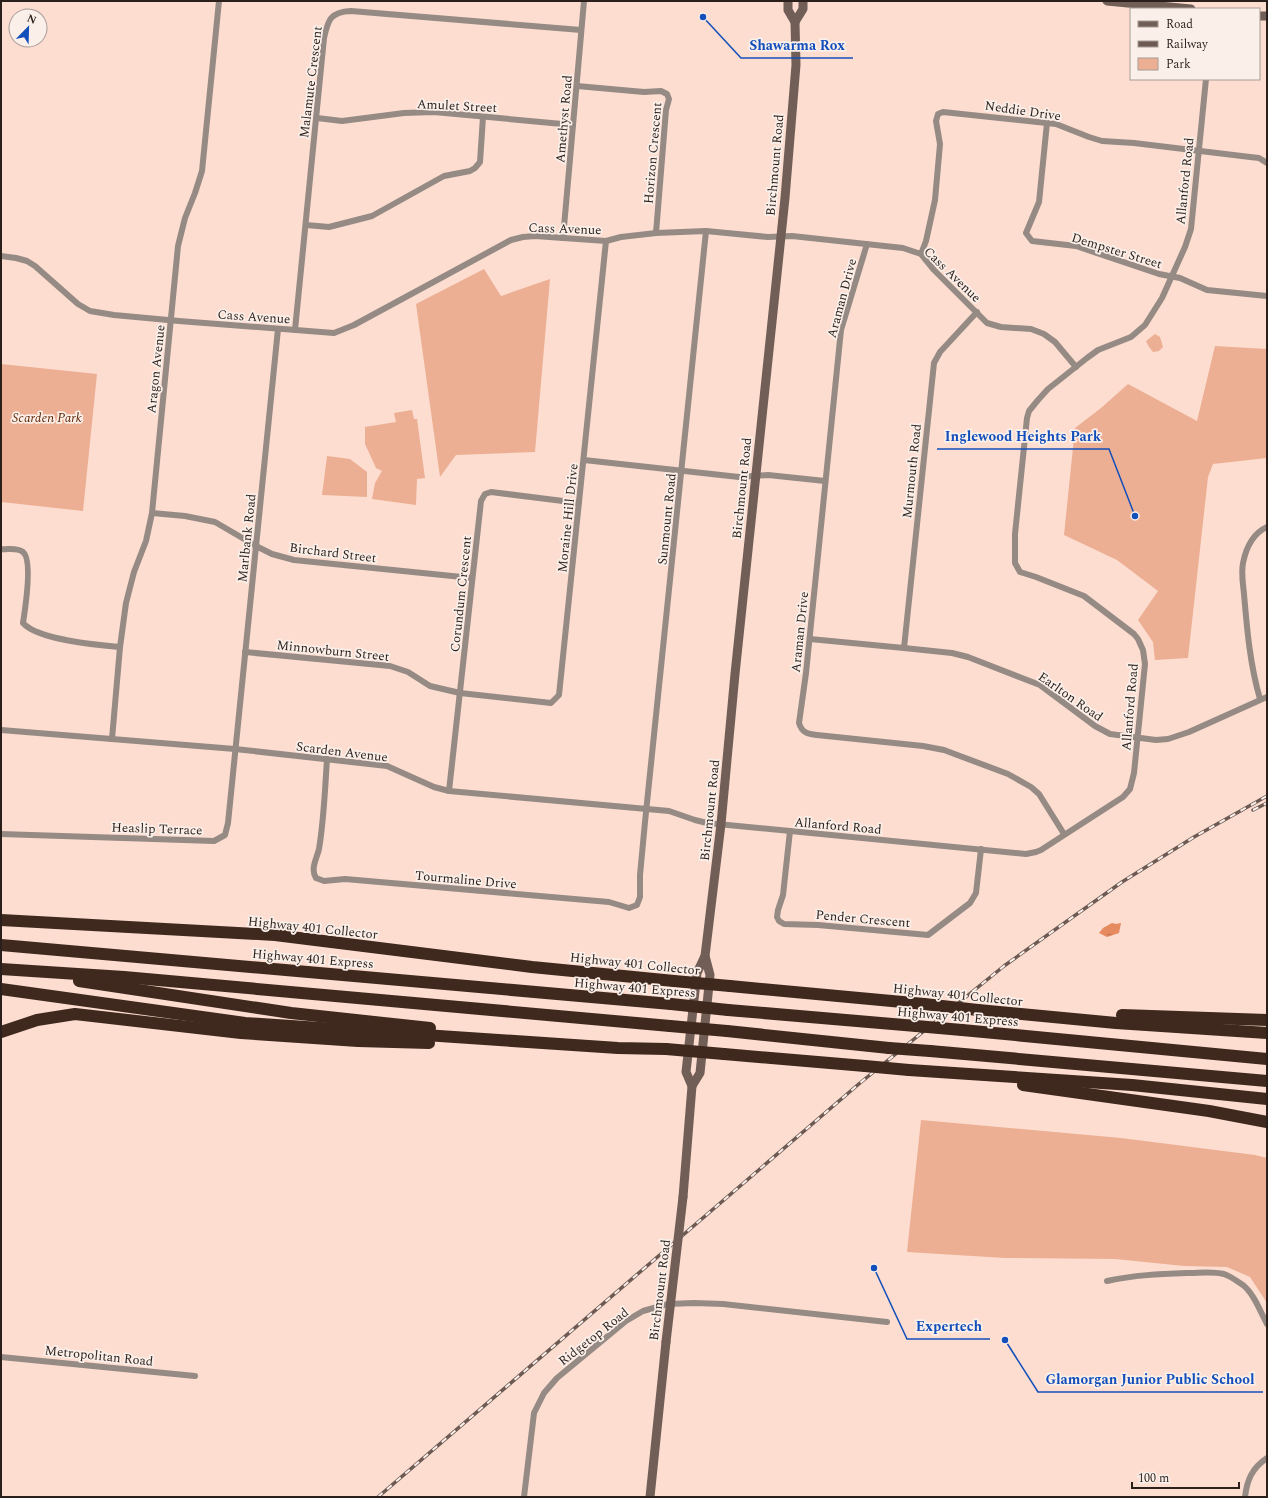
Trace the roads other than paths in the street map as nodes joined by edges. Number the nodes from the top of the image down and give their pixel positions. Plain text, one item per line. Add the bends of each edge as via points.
1 (219, 1) edge
2 (584, 1) edge
3 (788, 1) edge
4 (803, 1) edge
5 (1107, 1) edge
6 (1180, 8) edge
7 (795, 22) junction
8 (581, 30) junction
9 (1206, 80) edge
10 (577, 86) junction
11 (483, 117) junction
12 (317, 118) junction
13 (1047, 124) junction
14 (573, 125) junction
15 (1198, 150) junction
16 (1267, 163) edge
17 (306, 224) junction
18 (706, 231) junction
19 (656, 233) junction
20 (780, 236) junction
21 (563, 238) junction
22 (606, 241) junction
23 (867, 244) junction
24 (921, 254) junction
25 (1, 256) edge
26 (1171, 277) junction
27 (1267, 296) edge
28 (976, 312) junction
29 (171, 320) junction
30 (278, 329) junction
31 (295, 330) junction
32 (1076, 367) junction
33 (584, 460) junction
34 (682, 470) junction
35 (756, 476) junction
36 (825, 481) junction
37 (579, 502) junction
38 (152, 513) junction
39 (1267, 527) edge
40 (256, 546) junction
41 (1, 549) edge
42 (472, 578) junction
43 (810, 639) junction
44 (120, 647) junction
45 (904, 648) junction
46 (245, 652) junction
47 (460, 693) junction
48 (1267, 697) edge
49 (1260, 699) junction
50 (1, 730) edge
51 (1137, 738) junction
52 (112, 739) junction
53 (235, 749) junction
54 (327, 759) junction
55 (449, 791) junction
56 (647, 809) junction
57 (721, 824) junction
58 (790, 831) junction
59 (1, 834) edge
60 (1064, 834) junction
61 (981, 849) junction
62 (1, 918) edge
63 (1, 945) edge
64 (705, 956) junction
65 (1, 969) edge
66 (1, 989) edge
67 (1062, 1018) junction
68 (1267, 1020) edge
69 (1, 1032) edge
70 (1267, 1033) edge
71 (618, 1048) junction
72 (1267, 1059) edge
73 (914, 1070) junction
74 (1267, 1081) edge
75 (692, 1086) junction
76 (1267, 1099) edge
77 (1267, 1122) edge
78 (1107, 1281) dead end
79 (887, 1322) dead end
80 (1267, 1324) edge
81 (1, 1357) edge
82 (195, 1376) dead end
83 (1267, 1458) edge
84 (524, 1497) edge
85 (650, 1497) edge
86 (1245, 1497) edge

1 - 29 street, Aragon Avenue via 202,171 184,218 178,246
2 - 8 street, Amethyst Road
3 - 7 main road, Birchmount Road via 788,10
4 - 7 main road, Birchmount Road via 803,9
5 - 6 main road
7 - 20 main road, Birchmount Road via 796,65
8 - 10 street, Amethyst Road
8 - 12 street, Malamute Crescent via 342,12 334,15 328,22 324,38
9 - 15 street, Allanford Road
10 - 14 street, Amethyst Road
10 - 19 street, Horizon Crescent via 644,92 661,91 667,94 669,99
11 - 12 street, Amulet Street via 434,112 342,121
11 - 14 street, Amulet Street
11 - 17 street via 480,162 475,168 444,176 372,216 329,227
12 - 17 street, Malamute Crescent
13 - 15 street, Neddie Drive via 1063,126 1102,141
13 - 24 street, Neddie Drive via 945,112 938,114 936,121 940,144 936,193
13 - 26 street, Dempster Street via 1039,202 1026,233 1032,241 1076,246
14 - 21 street, Amethyst Road
15 - 16 street, Neddie Drive via 1259,158
15 - 26 street, Allanford Road via 1191,229
17 - 31 street, Malamute Crescent
18 - 19 street, Cass Avenue
18 - 20 street, Cass Avenue
18 - 34 street, Sunmount Road
19 - 22 street, Cass Avenue
20 - 23 street, Cass Avenue
20 - 35 main road, Birchmount Road
21 - 22 street, Cass Avenue
21 - 31 street, Cass Avenue via 535,236 511,240 341,332
22 - 33 street, Moraine Hill Drive
23 - 24 street, Cass Avenue via 903,248
23 - 36 street, Araman Drive via 841,330
24 - 28 street, Cass Avenue
25 - 29 street, Cass Avenue via 31,264 78,304 90,311
26 - 27 street, Dempster Street via 1180,278 1207,290
26 - 32 street, Allanford Road via 1156,308 1140,329 1131,337 1098,350
28 - 32 street, Cass Avenue via 987,323 1001,327 1031,329 1044,334 1055,342
28 - 45 street, Murmouth Road via 940,352 934,364
29 - 30 street, Cass Avenue
29 - 38 street, Aragon Avenue
30 - 31 street, Cass Avenue
30 - 40 street, Marlbank Road
32 - 51 street, Allanford Road via 1048,389 1029,411 1025,427 1016,524 1015,563 1020,572 1084,596 1138,639 1145,664
33 - 34 street
33 - 37 street, Moraine Hill Drive
34 - 35 street via 739,477
34 - 56 street, Sunmount Road
35 - 36 street
35 - 57 main road, Birchmount Road via 734,674
36 - 43 street, Araman Drive
37 - 42 street, Corundum Crescent via 491,492 485,494 481,501
37 - 47 street, Moraine Hill Drive via 559,695 551,703
38 - 40 street, Birchard Street via 215,522
38 - 44 street, Aragon Avenue via 146,541 126,603
39 - 49 street via 1253,536 1242,571 1246,632
40 - 42 street, Birchard Street via 294,560
40 - 46 street, Marlbank Road
41 - 44 street via 21,550 28,560 23,623 28,628 76,642
42 - 47 street, Corundum Crescent
43 - 45 street, Earlton Road
43 - 60 street, Araman Drive via 799,723 804,732 817,736 944,750 1008,774 1040,794
44 - 52 street, Aragon Avenue
45 - 51 street, Earlton Road via 952,653 1022,677 1040,685 1103,731
46 - 47 street, Minnowburn Street via 390,666 408,672 430,686
46 - 53 street, Marlbank Road
47 - 55 street, Corundum Crescent
48 - 49 street, Earlton Road
49 - 51 street, Earlton Road via 1168,739
50 - 52 street, Scarden Avenue
51 - 60 street, Allanford Road via 1132,782 1127,794
52 - 53 street, Scarden Avenue
53 - 54 street, Scarden Avenue
53 - 59 street, Heaslip Terrace via 228,823 225,835 214,841
54 - 55 street, Scarden Avenue via 387,766
54 - 56 street, Tourmaline Drive via 319,848 314,864 314,875 324,881 345,879 609,902 629,908 638,905 639,901
55 - 56 street, Scarden Avenue
56 - 57 street, Scarden Avenue via 669,811 694,820
57 - 58 street, Allanford Road
57 - 64 main road, Birchmount Road
58 - 61 street, Allanford Road
58 - 61 street, Pender Crescent via 783,895 777,917 784,924 818,924 928,935 974,899
60 - 61 street, Allanford Road via 1041,850 1030,854
62 - 67 highway, Highway 401 Collector, bridge via 276,935 517,965
63 - 72 highway, Highway 401 Express, bridge
64 - 75 main road, Birchmount Road via 710,975 700,1073
64 - 75 main road, Birchmount Road via 696,973 686,1072
65 - 71 highway via 291,1012
65 - 74 highway, bridge via 129,977
66 - 71 highway via 245,1023
67 - 68 highway via 1083,1014
67 - 70 highway, Highway 401 Collector
69 - 71 highway via 37,1020 75,1014 241,1033 358,1041
71 - 73 highway, bridge via 666,1049
73 - 76 highway via 1132,1085
73 - 77 highway via 1209,1111
75 - 85 main road, Birchmount Road, bridge via 683,1197
78 - 80 street via 1167,1273 1224,1274 1247,1289
79 - 84 street, Ridgetop Road via 694,1303 668,1304 638,1314 626,1321 558,1378 544,1393 534,1413
81 - 82 street, Metropolitan Road
83 - 86 street via 1249,1477

